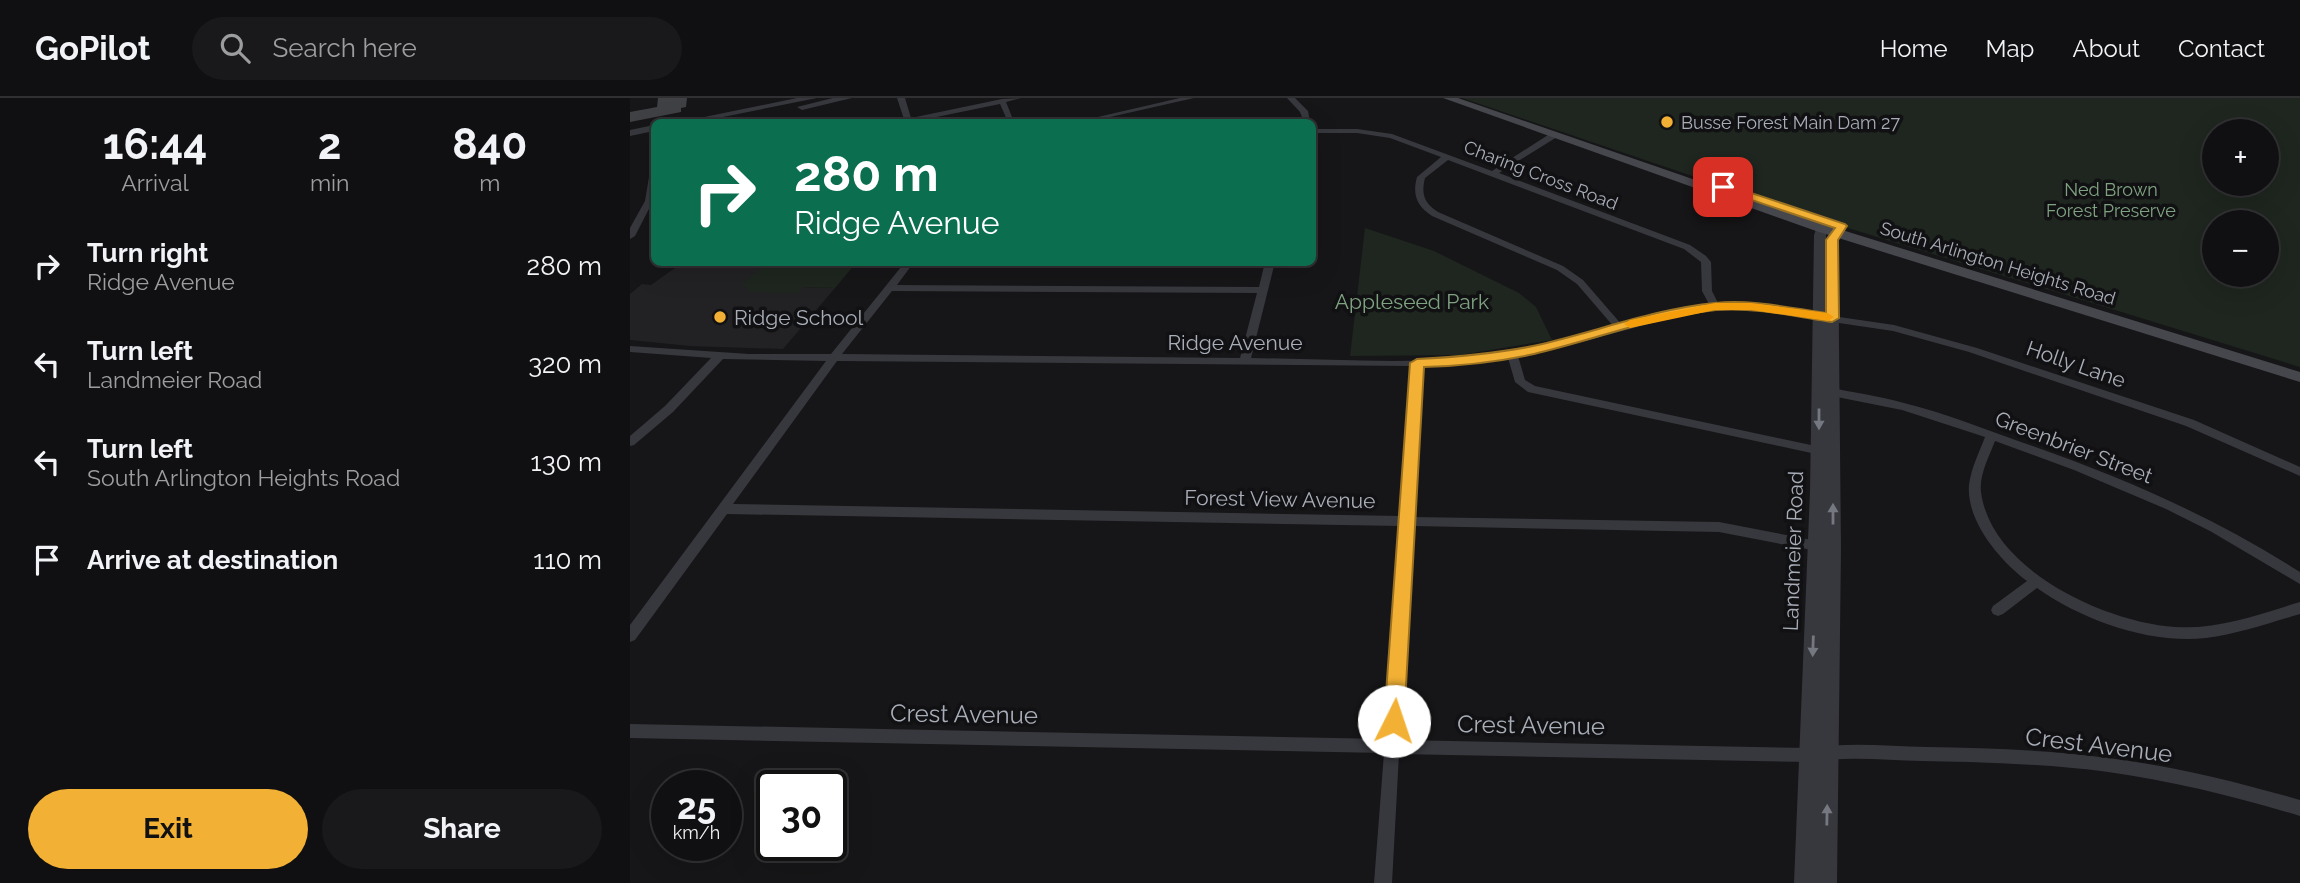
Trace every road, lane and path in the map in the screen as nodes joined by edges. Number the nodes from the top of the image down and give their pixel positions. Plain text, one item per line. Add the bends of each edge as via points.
1 (811, 98) edge
2 (847, 98) edge
3 (901, 98) edge
4 (1017, 98) edge
5 (1190, 98) edge
6 (1291, 98) edge
7 (1448, 98) edge
8 (1462, 98) edge
9 (1002, 101) junction
10 (701, 119) edge
11 (740, 119) edge
12 (906, 119) edge
13 (921, 119) edge
14 (1011, 119) edge
15 (1094, 119) edge
16 (1306, 119) edge
17 (651, 129) edge
18 (1316, 131) edge
19 (630, 133) edge
20 (1554, 135) junction
21 (651, 137) edge
22 (630, 141) edge
23 (1447, 157) junction
24 (1494, 173) junction
25 (651, 191) edge
26 (651, 219) edge
27 (640, 221) junction
28 (1831, 227) junction
29 (630, 236) edge
30 (907, 266) edge
31 (1269, 266) edge
32 (890, 288) junction
33 (1262, 290) junction
34 (1715, 306) junction
35 (1826, 317) junction
36 (1619, 327) junction
37 (630, 349) edge
38 (1512, 354) junction
39 (719, 356) junction
40 (834, 358) junction
41 (1245, 361) junction
42 (1417, 363) junction
43 (2300, 367) edge
44 (2300, 377) edge
45 (1826, 391) junction
46 (1991, 436) junction
47 (630, 442) edge
48 (1826, 452) junction
49 (2300, 471) edge
50 (724, 509) junction
51 (1407, 520) junction
52 (1824, 547) junction
53 (2300, 579) edge
54 (2036, 582) junction
55 (2300, 608) edge
56 (1998, 610) dead end
57 (630, 636) edge
58 (630, 731) edge
59 (1392, 745) junction
60 (1829, 752) junction
61 (1810, 755) junction
62 (2300, 808) edge
63 (1383, 883) edge
64 (1805, 883) edge
65 (1826, 883) edge

1 - 10 street
2 - 11 street
3 - 12 street
4 - 9 street
5 - 15 street
6 - 16 street
7 - 20 main road, South Arlington Heights Road
8 - 28 main road, South Arlington Heights Road
9 - 13 street
9 - 14 street
17 - 19 street
18 - 23 street, Charing Cross Road via 1378,133
20 - 24 street
20 - 28 main road, South Arlington Heights Road
21 - 22 street
23 - 24 street, Charing Cross Road
23 - 36 street via 1421,177 1418,196 1422,205 1560,268 1580,282
24 - 34 street, Charing Cross Road via 1698,253 1708,265 1707,293
25 - 27 street
26 - 27 street
27 - 29 street
28 - 35 street, Landmeier Road
28 - 43 main road, South Arlington Heights Road
28 - 44 main road, South Arlington Heights Road
30 - 32 street
31 - 33 street
32 - 33 street
32 - 40 street
33 - 41 street
34 - 35 street, Ridge Avenue
34 - 36 street, Ridge Avenue
35 - 45 street, Landmeier Road
35 - 49 street, Holly Lane via 1907,331 2049,375 2190,423
36 - 38 street, Ridge Avenue
37 - 39 street, Ridge Avenue
38 - 42 street, Ridge Avenue
38 - 48 street via 1520,382 1532,389
39 - 40 street, Ridge Avenue
39 - 47 street
40 - 41 street, Ridge Avenue
40 - 50 street
41 - 42 street, Ridge Avenue
42 - 51 street
45 - 46 street, Greenbrier Street via 1903,406
45 - 48 street, Landmeier Road
46 - 53 street, Greenbrier Street via 2176,506 2253,547
46 - 54 street via 1977,475 1977,501 1995,538
48 - 52 street, Landmeier Road
50 - 51 street, Forest View Avenue
50 - 57 street
51 - 52 street, Forest View Avenue via 1719,527
51 - 59 street
52 - 60 street, Landmeier Road
52 -> 61 street, Landmeier Road
54 - 55 street via 2098,615 2175,633 2220,630
54 - 56 street
58 - 59 street, Crest Avenue
59 - 61 street, Crest Avenue
59 - 63 street
60 - 61 street, Crest Avenue
60 - 62 street, Crest Avenue via 2106,765 2227,786
65 -> 60 street, Landmeier Road
61 - 64 street, Landmeier Road

